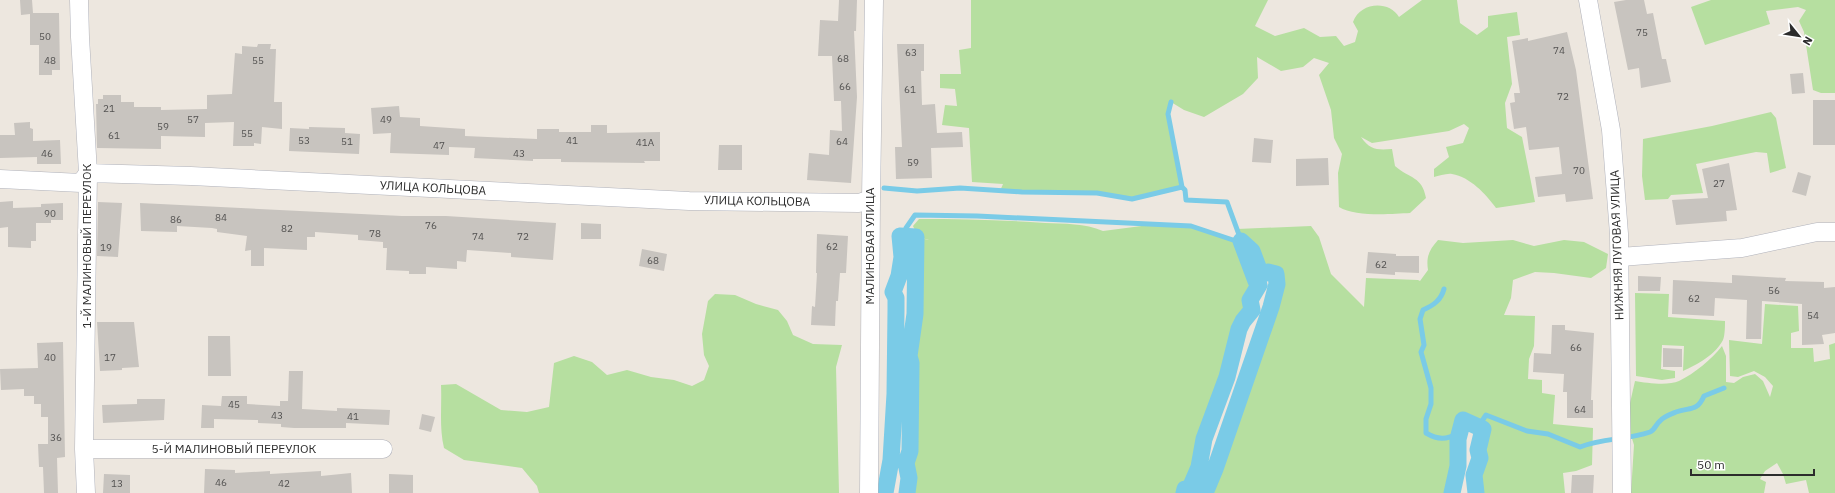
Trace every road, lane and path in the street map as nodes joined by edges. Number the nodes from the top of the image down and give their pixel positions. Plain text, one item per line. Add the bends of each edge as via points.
1 (79, 0) edge
2 (874, 0) edge
3 (1588, 0) edge
4 (88, 173) junction
5 (0, 179) edge
6 (871, 199) junction
7 (1835, 232) edge
8 (1620, 257) junction
9 (84, 449) junction
10 (383, 449) dead end
11 (86, 493) edge
12 (869, 493) edge
13 (1622, 493) edge

1 - 4 street, 1-Й МАЛИНОВЫЙ ПЕРЕУЛОК
2 - 6 street, МАЛИНОВАЯ УЛИЦА
3 - 8 street, НИЖНЯЯ ЛУГОВАЯ УЛИЦА via 1611,130
4 - 5 street via 81,183
4 - 6 street, УЛИЦА КОЛЬЦОВА via 690,200 859,203
4 - 9 street, 1-Й МАЛИНОВЫЙ ПЕРЕУЛОК
6 - 12 street, МАЛИНОВАЯ УЛИЦА
7 - 8 street via 1817,232 1742,248
8 - 13 street, НИЖНЯЯ ЛУГОВАЯ УЛИЦА
9 - 10 street, 5-Й МАЛИНОВЫЙ ПЕРЕУЛОК
9 - 11 street, 1-Й МАЛИНОВЫЙ ПЕРЕУЛОК

